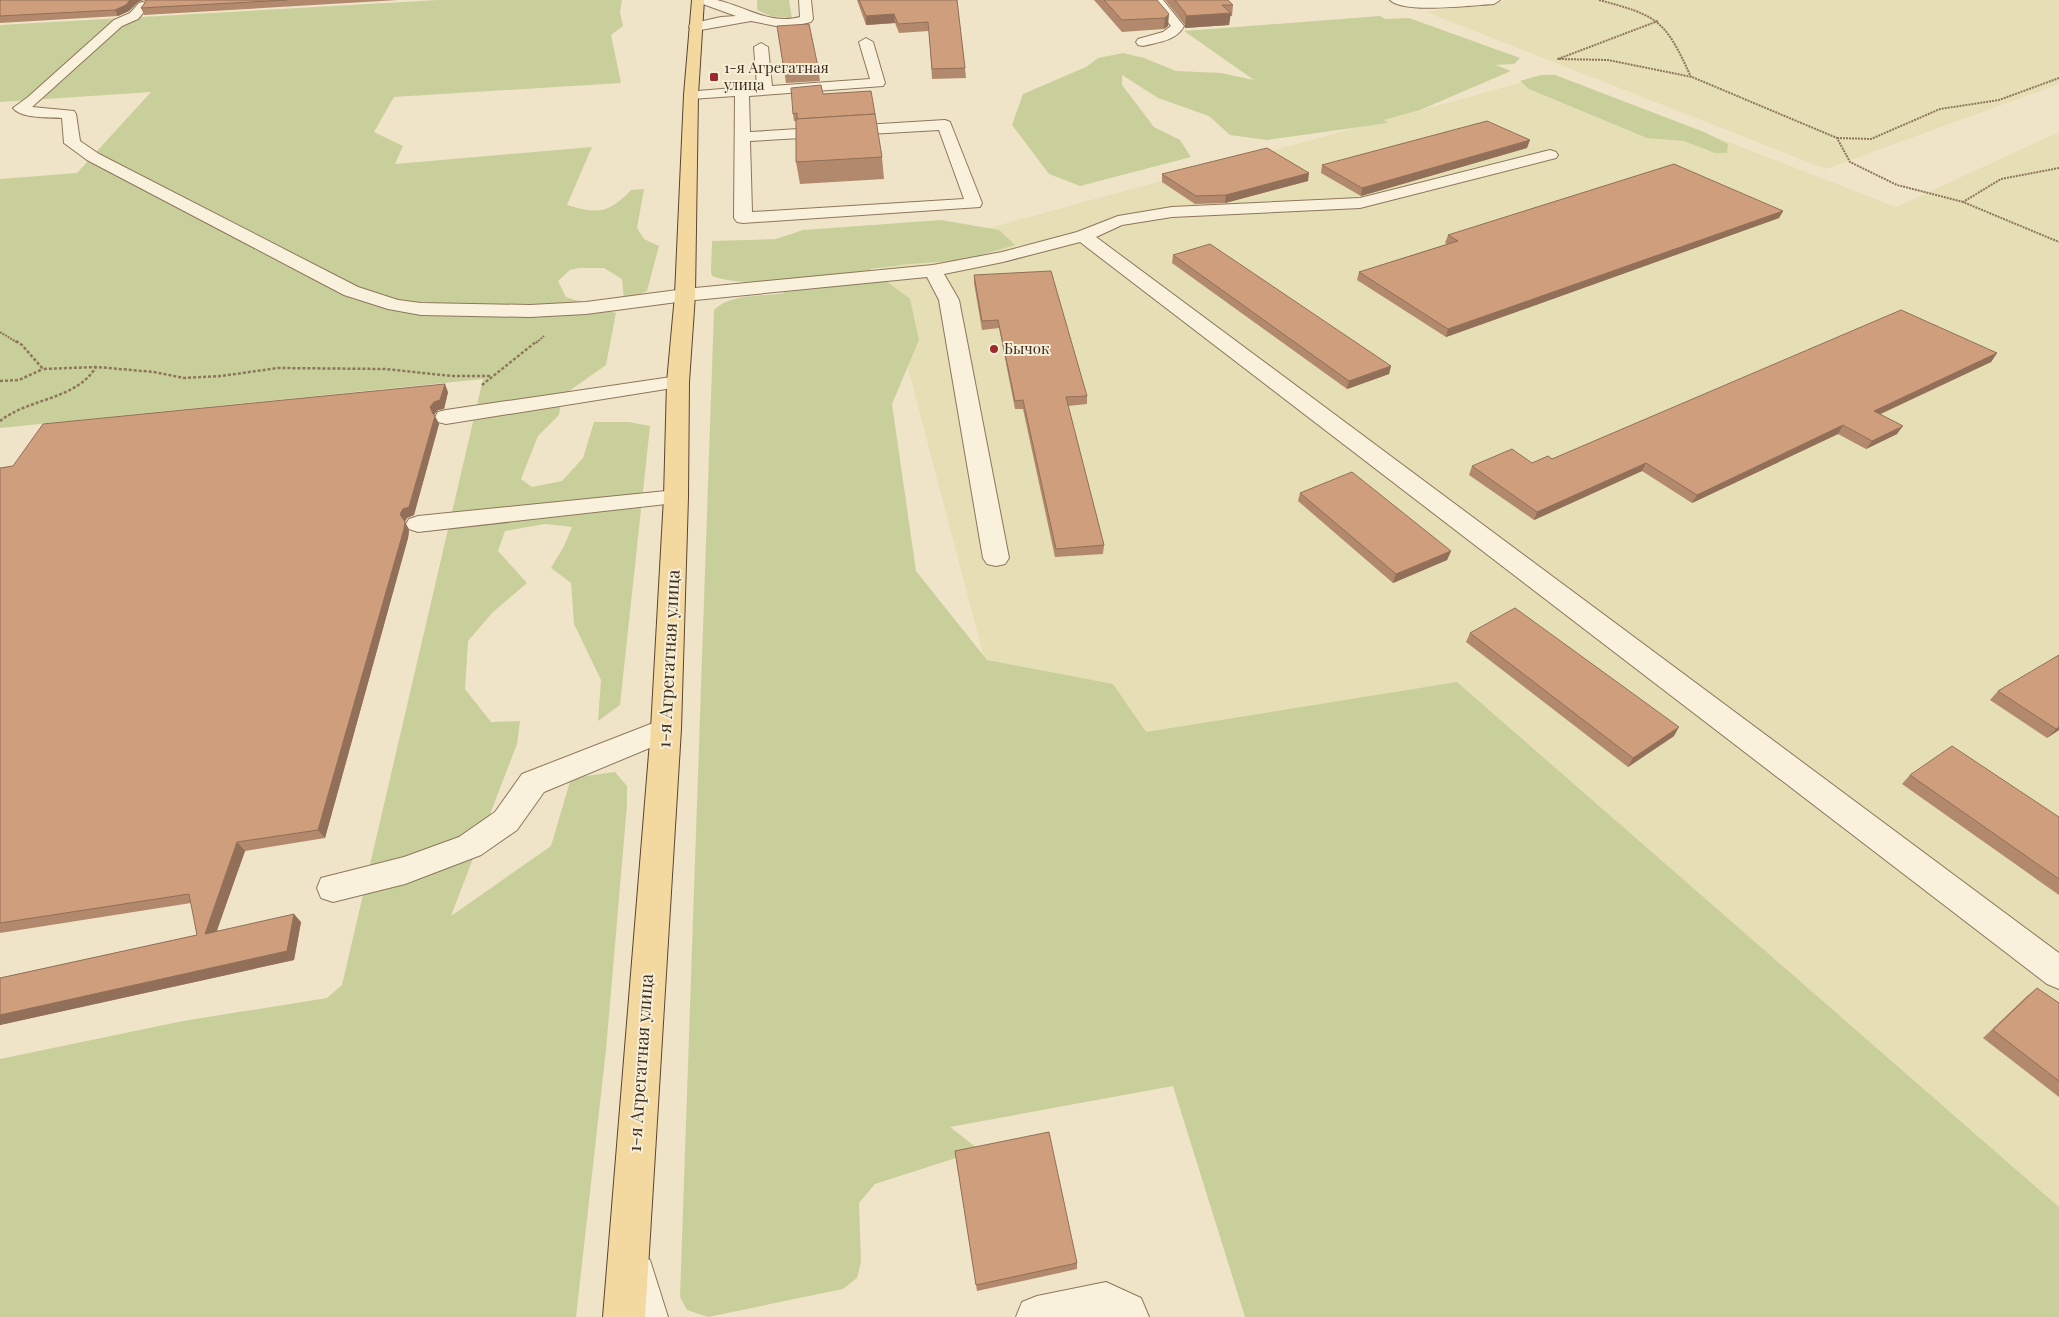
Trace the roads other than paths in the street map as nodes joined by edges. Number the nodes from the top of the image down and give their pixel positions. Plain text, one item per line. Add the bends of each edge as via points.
1 (698, 0) edge
2 (704, 0) edge
3 (805, 0) edge
4 (1156, 0) edge
5 (1396, 0) edge
6 (1494, 0) edge
7 (143, 6) edge
8 (753, 19) junction
9 (695, 27) junction
10 (866, 42) dead end
11 (1143, 42) dead end
12 (761, 47) dead end
13 (765, 91) junction
14 (742, 92) junction
15 (691, 95) junction
16 (742, 137) junction
17 (1550, 155) dead end
18 (1082, 236) junction
19 (933, 270) junction
20 (685, 295) junction
21 (678, 382) junction
22 (453, 416) road end
23 (676, 497) junction
24 (418, 524) dead end
25 (996, 558) dead end
26 (666, 729) junction
27 (333, 888) dead end
28 (2059, 973) edge
29 (629, 1234) junction
30 (624, 1317) edge
31 (647, 1317) edge
32 (1037, 1317) edge
33 (1128, 1317) edge

1 - 9 main road, 1-я Агрегатная улица
2 - 8 street
3 - 8 street via 807,18 786,22
4 - 11 street via 1178,26 1170,34
5 - 6 street via 1431,5
7 - 20 street via 134,16 118,23 20,108 30,112 69,114 72,143 93,157 351,290 395,305 421,309 530,312
8 - 9 street
9 - 15 main road, 1-я Агрегатная улица
10 - 13 street via 878,83
12 - 13 street
13 - 14 street
14 - 15 street
14 - 16 street
15 - 20 main road, 1-я Агрегатная улица
16 - 16 street via 743,218 974,203 945,125
17 - 18 street via 1360,203 1172,212 1118,221
18 - 19 street via 1003,257
18 - 28 street
19 - 20 street
19 - 25 street via 949,300
20 - 21 main road, 1-я Агрегатная улица
21 - 22 street
21 - 23 main road, 1-я Агрегатная улица
23 - 24 street
23 - 26 main road, 1-я Агрегатная улица
26 - 27 street via 533,783 506,821 470,846 405,870
26 - 29 main road, 1-я Агрегатная улица
29 - 30 main road, 1-я Агрегатная улица
29 - 31 street via 636,1282
32 - 33 street via 1106,1303

